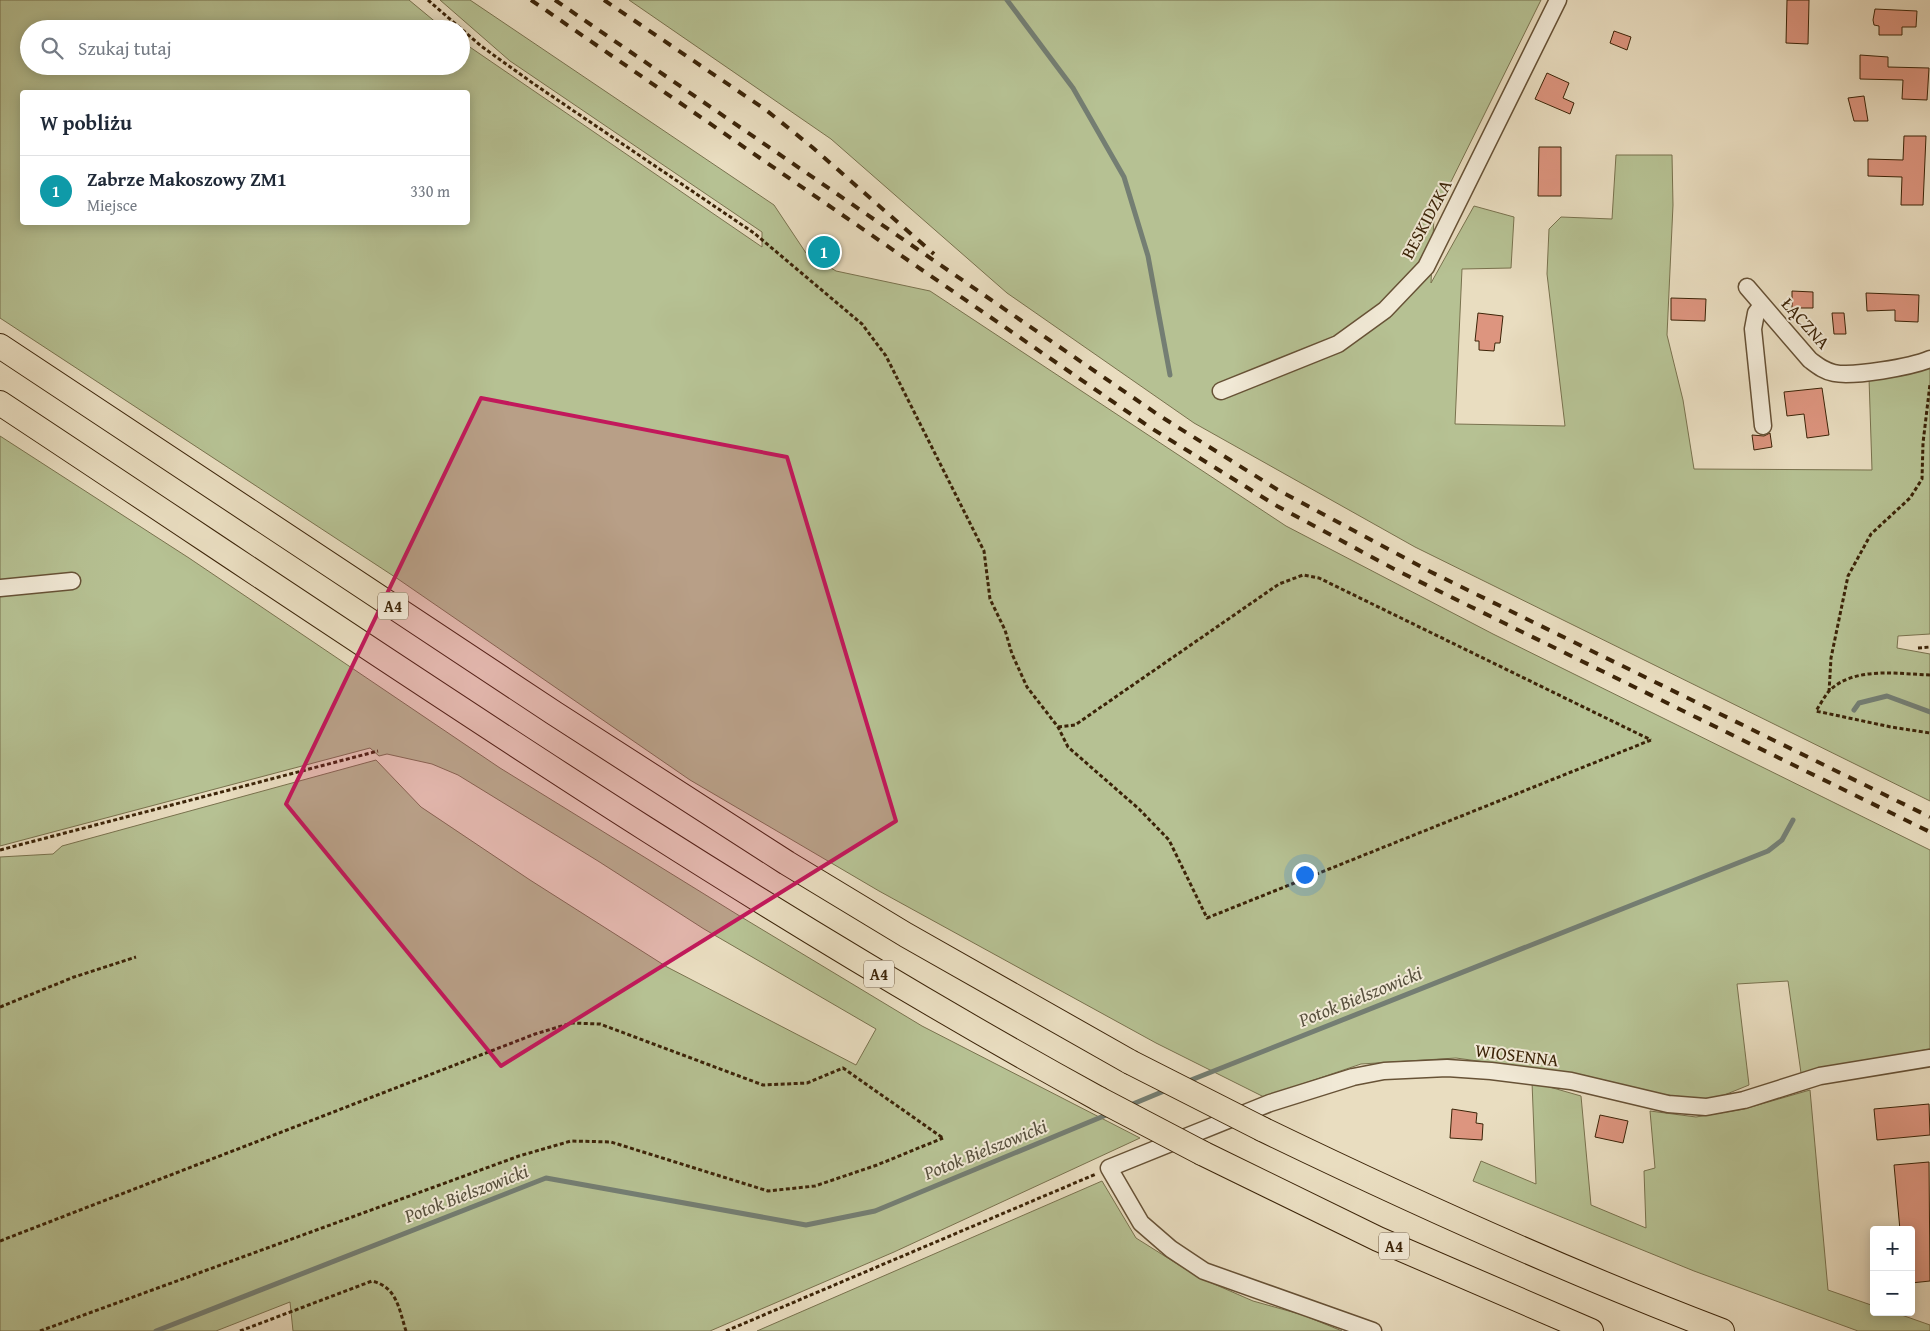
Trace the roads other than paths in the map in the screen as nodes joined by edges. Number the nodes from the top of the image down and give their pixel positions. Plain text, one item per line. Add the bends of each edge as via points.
1 (1558, 0) edge
2 (1747, 287) dead end
3 (1762, 305) junction
4 (0, 346) edge
5 (1930, 359) edge
6 (1221, 391) dead end
7 (0, 403) edge
8 (1763, 426) dead end
9 (72, 581) dead end
10 (0, 588) edge
11 (1930, 1058) edge
12 (1373, 1331) edge
13 (1591, 1331) edge
14 (1722, 1331) edge

1 - 6 street, BESKIDZKA via 1426,267 1385,310 1338,344
2 - 3 street, ŁĄCZNA
3 - 5 street, ŁĄCZNA via 1810,360 1832,373 1856,374
3 - 8 street via 1756,313 1753,328
4 - 14 highway, A4, bridge via 695,804 906,935 1130,1062 1371,1182 1533,1255
7 - 13 highway, A4, bridge via 662,841 936,1008 1099,1100 1202,1153 1378,1239
9 - 10 street
11 - 12 street, WIOSENNA via 1820,1076 1744,1100 1706,1107 1668,1104 1571,1081 1491,1071 1447,1068 1384,1071 1353,1077 1270,1103 1109,1168 1141,1223 1204,1271

